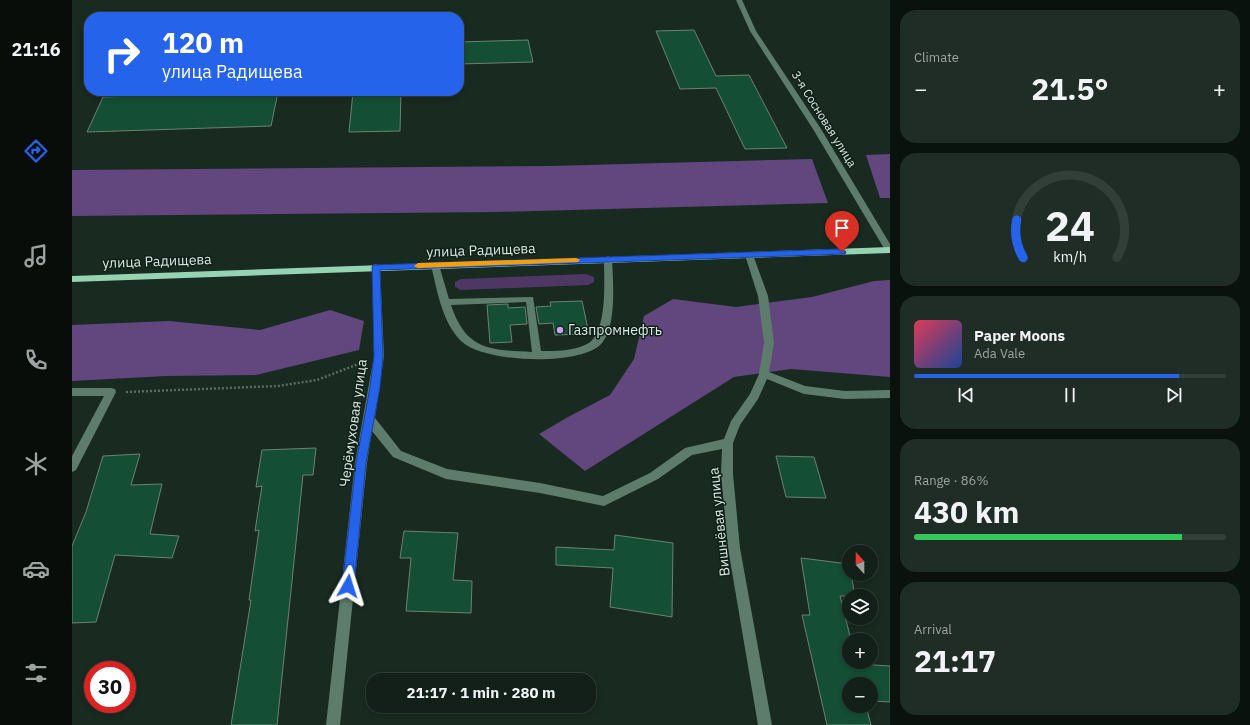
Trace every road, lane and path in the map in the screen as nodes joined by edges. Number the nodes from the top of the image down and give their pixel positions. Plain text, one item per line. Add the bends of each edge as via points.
1 (739, 0) edge
2 (890, 250) edge
3 (749, 255) junction
4 (608, 259) junction
5 (435, 265) junction
6 (376, 267) junction
7 (72, 279) edge
8 (446, 302) junction
9 (379, 356) junction
10 (537, 356) junction
11 (764, 374) junction
12 (72, 392) edge
13 (111, 392) junction
14 (890, 394) edge
15 (369, 419) junction
16 (728, 443) junction
17 (72, 467) edge
18 (333, 725) edge
19 (765, 725) edge

1 - 2 street, 3-я Сосновая улица via 753,31 817,129
2 - 3 main road, улица Радищева
3 - 4 main road, улица Радищева
3 - 11 street, Вишнёвая улица via 763,296 769,343
4 - 5 main road, улица Радищева
4 - 10 street via 606,324 599,341 588,348
5 - 6 main road, улица Радищева
5 - 8 street
6 - 7 main road, улица Радищева
6 - 9 street, Черёмуховая улица
8 - 10 street via 457,330 471,345 492,352
8 - 10 street via 530,299
9 - 13 path via 317,380 278,386
9 - 15 street, Черёмуховая улица
11 - 14 street via 804,390 845,395
11 - 16 street, Вишнёвая улица via 754,396 735,424
12 - 13 street
13 - 17 street
15 - 16 street via 397,454 446,474 540,488 604,501 654,476 689,451
15 - 18 street, Черёмуховая улица via 361,463
16 - 19 street, Вишнёвая улица via 727,474 734,548

